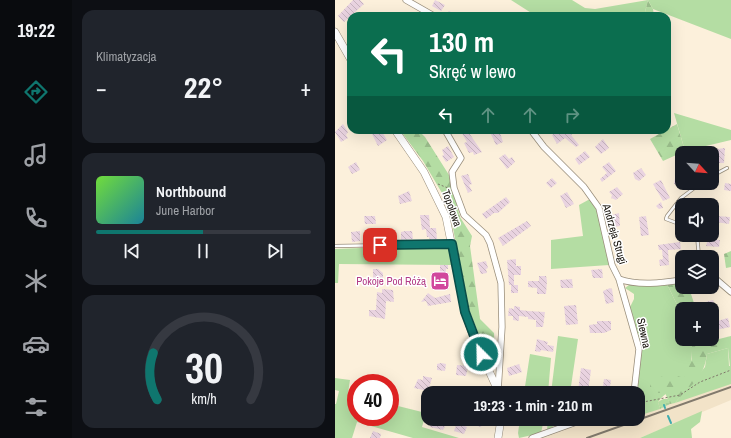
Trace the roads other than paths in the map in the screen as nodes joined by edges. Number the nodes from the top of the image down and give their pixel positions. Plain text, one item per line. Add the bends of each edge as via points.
1 (406, 0) edge
2 (427, 12) edge
3 (335, 32) edge
4 (347, 53) edge
5 (398, 134) edge
6 (447, 134) edge
7 (534, 134) edge
8 (727, 168) dead end
9 (719, 172) edge
10 (692, 190) edge
11 (681, 198) edge
12 (675, 206) edge
13 (675, 223) edge
14 (452, 244) junction
15 (335, 246) edge
16 (619, 279) junction
17 (675, 281) edge
18 (719, 282) edge
19 (731, 292) edge
20 (496, 386) edge
21 (499, 386) edge
22 (635, 386) edge
23 (500, 426) edge
24 (565, 426) edge
25 (498, 438) edge
26 (532, 438) edge

1 - 2 street
3 - 4 street
5 - 14 street, Topolowa via 432,186 446,217
6 - 21 street via 461,158 452,172 459,203 464,215 486,235 501,283
7 - 16 street, Andrzeja Strugi via 594,198 599,208 612,265
8 - 9 lane
10 - 11 lane
12 - 13 lane via 666,219
14 - 15 lane
14 - 20 street, Topolowa via 469,326
16 - 17 street, Andrzeja Strugi via 650,283
16 - 22 street, Siewna via 639,349
18 - 19 street
23 - 25 street
24 - 26 street

